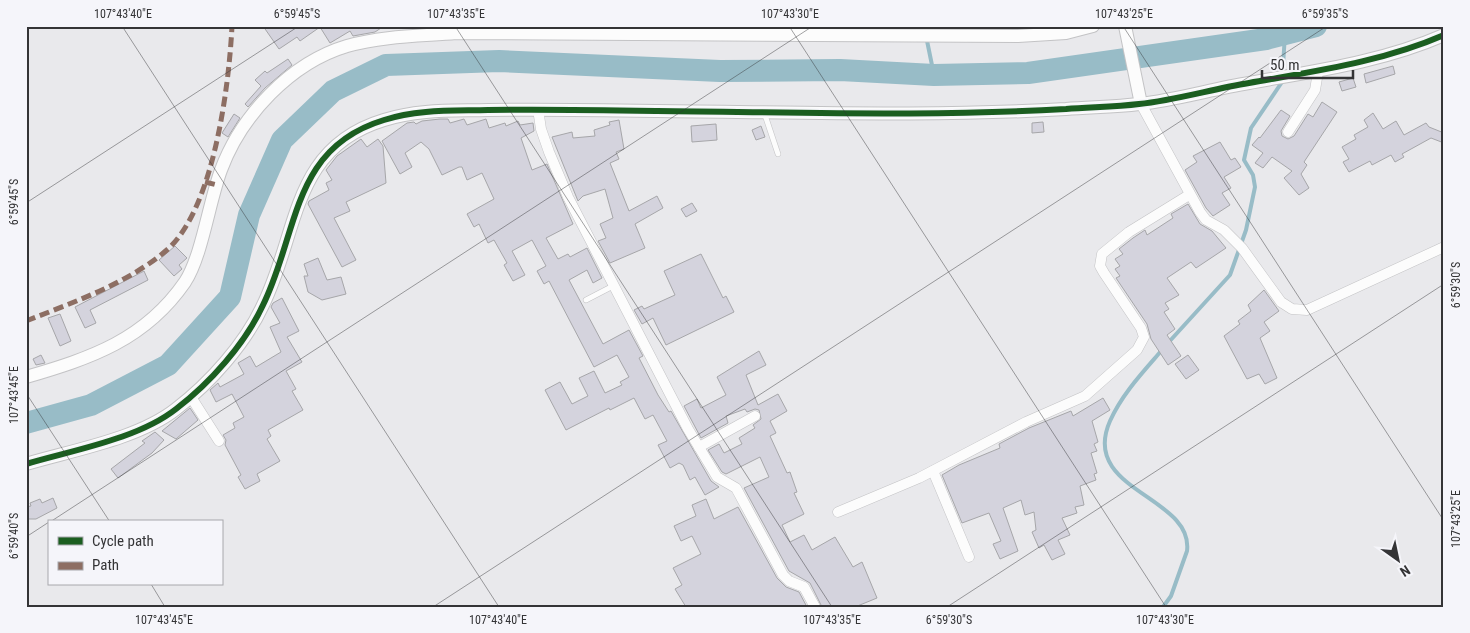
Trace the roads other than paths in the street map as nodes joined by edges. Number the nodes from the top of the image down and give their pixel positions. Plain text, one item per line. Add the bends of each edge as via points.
1 (1093, 26) edge
2 (1125, 29) edge
3 (699, 30) edge
4 (1444, 35) edge
5 (1313, 72) junction
6 (1140, 99) junction
7 (538, 109) junction
8 (764, 112) junction
9 (1288, 132) dead end
10 (778, 154) dead end
11 (1189, 195) junction
12 (1444, 247) edge
13 (614, 285) junction
14 (586, 300) dead end
15 (26, 377) edge
16 (191, 397) junction
17 (756, 416) dead end
18 (219, 441) dead end
19 (699, 446) junction
20 (26, 464) edge
21 (933, 471) junction
22 (838, 512) dead end
23 (969, 557) dead end
24 (815, 607) edge

1 - 3 street via 1066,33 1018,36
2 - 6 street
3 - 15 street via 456,33 384,39 329,53 270,96 246,124 221,171 194,263 186,280 158,314 123,341 95,355
4 - 5 street via 1392,54
5 - 6 street
5 - 9 street via 1315,90
6 - 8 street via 987,114
6 - 11 street
7 - 8 street
7 - 13 street via 546,144 568,197
7 - 16 street via 425,112 390,118 368,125 332,149 309,178 269,293 254,323
8 - 10 lane
11 - 12 street via 1206,220 1224,230 1242,248 1282,302 1292,309 1307,310
11 - 21 street via 1129,232 1102,254 1100,266 1141,328 1144,337 1137,350 1085,396 1026,422
13 - 14 lane
13 - 19 street
16 - 18 street
16 - 20 street via 157,422 138,431
17 - 19 street
19 - 24 street via 717,477 736,488 783,575 804,587
21 - 22 street
21 - 23 street

